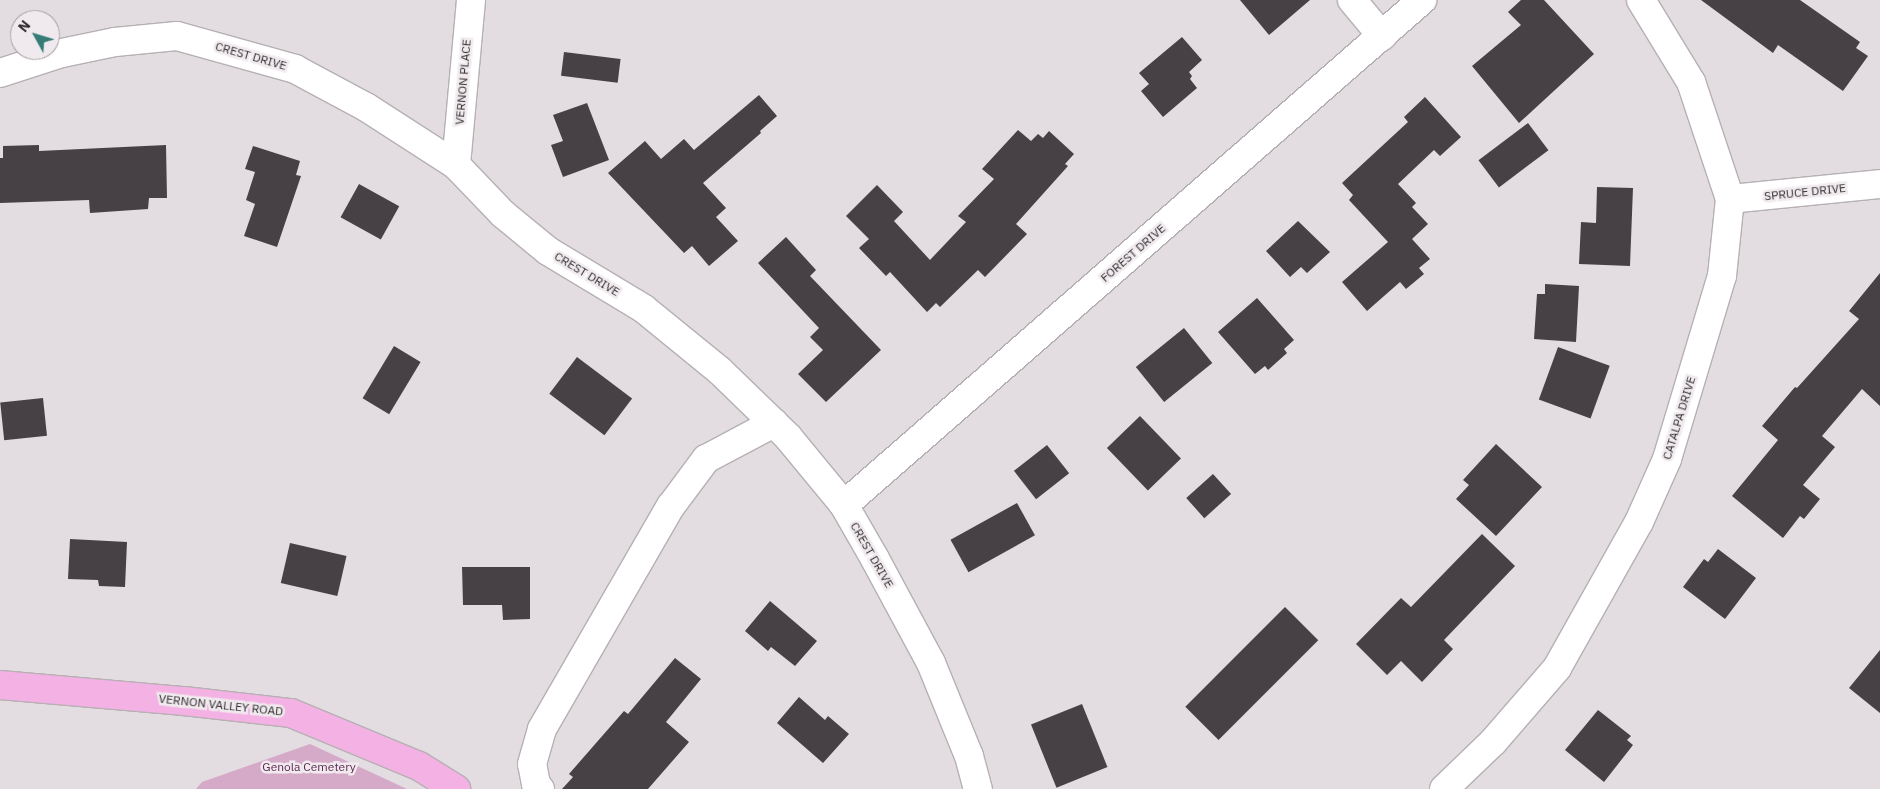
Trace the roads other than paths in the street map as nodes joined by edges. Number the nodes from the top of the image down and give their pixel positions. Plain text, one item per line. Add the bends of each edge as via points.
1 (471, 0) edge
2 (1352, 0) edge
3 (1422, 0) edge
4 (1642, 0) edge
5 (1382, 36) junction
6 (0, 73) edge
7 (456, 165) junction
8 (1880, 184) edge
9 (1730, 199) junction
10 (774, 423) junction
11 (844, 506) junction
12 (0, 686) edge
13 (456, 789) edge
14 (540, 789) edge
15 (978, 789) edge
16 (1444, 789) edge

1 - 7 street, VERNON PLACE
2 - 5 street
3 - 5 street, FOREST DRIVE
4 - 9 street, CATALPA DRIVE via 1691,82
5 - 11 street, FOREST DRIVE
6 - 7 street, CREST DRIVE via 62,53 116,42 177,36 295,69 366,107
7 - 10 street, CREST DRIVE via 503,214 548,251 644,309 720,371
8 - 9 street, SPRUCE DRIVE
9 - 16 street, CATALPA DRIVE via 1722,276 1667,459 1639,522 1557,668 1492,742
10 - 11 street, CREST DRIVE
10 - 14 street via 706,460 671,506 542,729 532,764
11 - 15 street, CREST DRIVE via 931,663 969,756
12 - 13 main road, VERNON VALLEY ROAD via 291,713 419,766

